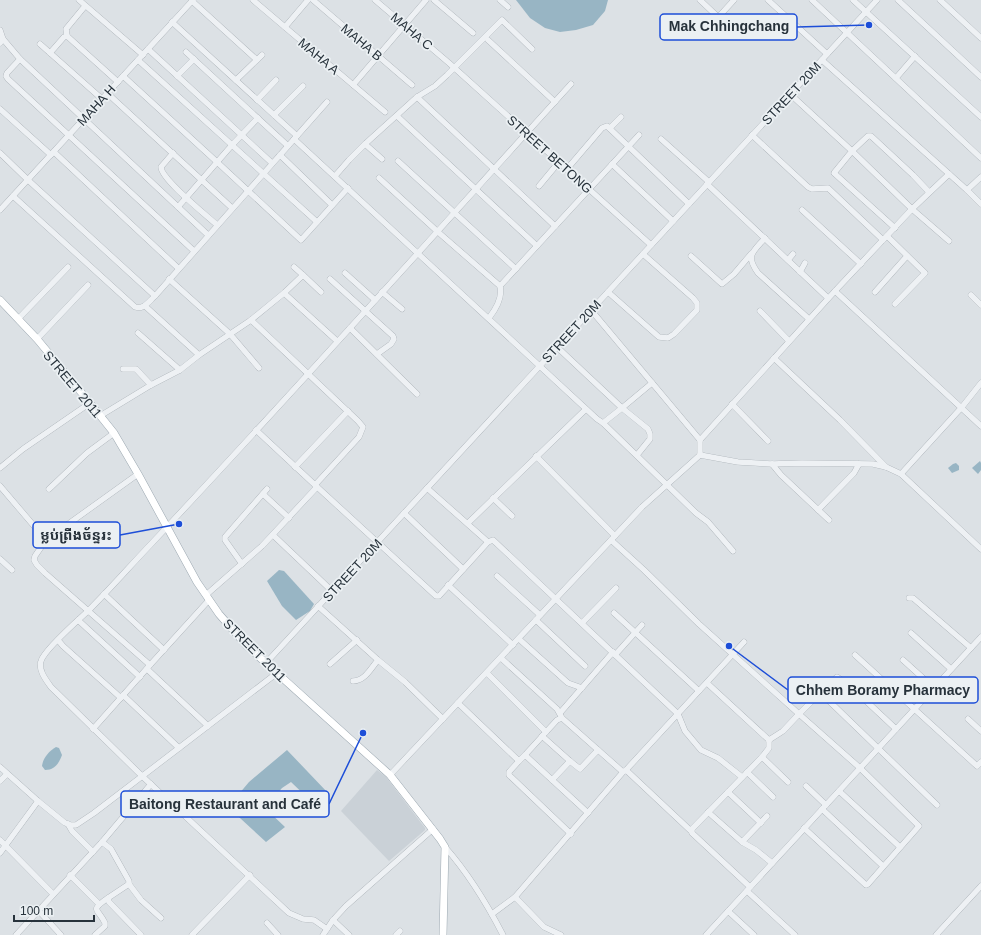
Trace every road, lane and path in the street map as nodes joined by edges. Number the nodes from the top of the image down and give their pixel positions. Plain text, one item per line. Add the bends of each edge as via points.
1 (79, 0) edge
2 (192, 0) edge
3 (253, 0) edge
4 (308, 0) edge
5 (312, 0) edge
6 (375, 0) edge
7 (426, 0) edge
8 (434, 0) edge
9 (500, 0) edge
10 (700, 0) edge
11 (734, 0) edge
12 (768, 0) edge
13 (812, 0) edge
14 (853, 0) edge
15 (877, 0) edge
16 (898, 0) edge
17 (940, 0) edge
18 (85, 6) junction
19 (508, 7) dead end
20 (866, 12) junction
21 (718, 17) junction
22 (172, 22) junction
23 (405, 24) junction
24 (285, 27) junction
25 (0, 30) edge
26 (847, 32) junction
27 (473, 33) dead end
28 (702, 35) dead end
29 (67, 36) junction
30 (981, 38) edge
31 (488, 40) dead end
32 (2, 41) edge
33 (40, 44) dead end
34 (148, 49) junction
35 (532, 49) dead end
36 (186, 52) dead end
37 (50, 53) junction
38 (143, 54) junction
39 (262, 54) dead end
40 (827, 54) junction
41 (378, 56) junction
42 (915, 56) junction
43 (20, 59) junction
44 (194, 59) junction
45 (138, 60) junction
46 (257, 60) junction
47 (822, 60) junction
48 (449, 62) joint
49 (454, 67) junction
50 (122, 76) junction
51 (177, 76) junction
52 (896, 78) junction
53 (981, 78) edge
54 (236, 80) junction
55 (276, 80) dead end
56 (118, 82) junction
57 (571, 84) dead end
58 (353, 85) junction
59 (412, 85) dead end
60 (303, 86) dead end
61 (107, 93) junction
62 (790, 94) junction
63 (417, 97) junction
64 (102, 99) junction
65 (257, 100) junction
66 (326, 102) dead end
67 (555, 102) junction
68 (0, 109) edge
69 (385, 112) dead end
70 (274, 115) junction
71 (397, 116) junction
72 (621, 117) dead end
73 (981, 117) edge
74 (258, 118) junction
75 (84, 119) junction
76 (610, 128) junction
77 (527, 133) junction
78 (69, 135) junction
79 (241, 135) junction
80 (639, 135) dead end
81 (752, 135) junction
82 (296, 137) junction
83 (661, 139) dead end
84 (366, 144) junction
85 (232, 145) junction
86 (288, 146) junction
87 (628, 147) junction
88 (852, 151) junction
89 (0, 153) edge
90 (52, 153) junction
91 (173, 153) junction
92 (280, 155) junction
93 (981, 158) edge
94 (382, 159) dead end
95 (398, 161) dead end
96 (217, 162) junction
97 (559, 162) junction
98 (272, 163) junction
99 (612, 164) junction
100 (567, 169) junction
101 (494, 170) junction
102 (263, 174) junction
103 (949, 174) junction
104 (335, 176) junction
105 (981, 177) edge
106 (379, 178) dead end
107 (202, 179) junction
108 (28, 180) junction
109 (708, 183) junction
110 (539, 186) dead end
111 (348, 188) junction
112 (589, 189) junction
113 (248, 190) junction
114 (476, 190) junction
115 (967, 190) junction
116 (929, 192) junction
117 (13, 196) junction
118 (186, 198) junction
119 (689, 204) junction
120 (981, 204) edge
121 (332, 205) junction
122 (178, 207) junction
123 (232, 208) junction
124 (912, 208) junction
125 (0, 210) edge
126 (802, 210) dead end
127 (455, 213) junction
128 (673, 221) junction
129 (317, 222) junction
130 (217, 225) junction
131 (555, 226) junction
132 (895, 228) junction
133 (438, 232) junction
134 (208, 235) junction
135 (765, 238) junction
136 (885, 238) junction
137 (950, 241) dead end
138 (651, 245) junction
139 (537, 246) junction
140 (194, 251) junction
141 (753, 252) junction
142 (418, 253) junction
143 (643, 254) junction
144 (793, 254) dead end
145 (691, 256) dead end
146 (907, 256) junction
147 (788, 260) junction
148 (805, 263) dead end
149 (861, 264) junction
150 (68, 267) dead end
151 (294, 267) dead end
152 (178, 268) junction
153 (516, 269) junction
154 (800, 272) junction
155 (345, 273) dead end
156 (303, 275) junction
157 (169, 279) junction
158 (330, 279) dead end
159 (88, 285) dead end
160 (500, 286) junction
161 (835, 291) junction
162 (321, 292) dead end
163 (382, 292) junction
164 (608, 292) junction
165 (874, 292) dead end
166 (284, 293) junction
167 (971, 295) dead end
168 (155, 296) junction
169 (828, 298) junction
170 (0, 300) edge
171 (375, 300) junction
172 (896, 304) dead end
173 (981, 305) edge
174 (145, 306) junction
175 (402, 309) dead end
176 (591, 310) junction
177 (760, 311) dead end
178 (364, 312) junction
179 (489, 318) junction
180 (18, 319) junction
181 (809, 319) junction
182 (251, 320) junction
183 (350, 328) junction
184 (138, 333) dead end
185 (230, 334) junction
186 (36, 339) junction
187 (337, 341) junction
188 (789, 341) junction
189 (557, 347) junction
190 (377, 354) junction
191 (199, 355) junction
192 (774, 358) junction
193 (540, 365) junction
194 (259, 368) dead end
195 (123, 369) dead end
196 (180, 370) junction
197 (308, 373) junction
198 (652, 383) junction
199 (981, 383) edge
200 (151, 384) junction
201 (417, 394) dead end
202 (90, 403) junction
203 (732, 404) junction
204 (962, 407) junction
205 (622, 408) junction
206 (585, 410) junction
207 (348, 411) junction
208 (100, 416) junction
209 (602, 423) junction
210 (981, 426) edge
211 (256, 430) junction
212 (114, 433) junction
213 (700, 440) junction
214 (768, 441) dead end
215 (637, 455) junction
216 (536, 456) junction
217 (700, 456) junction
218 (772, 464) junction
219 (859, 464) junction
220 (295, 467) junction
221 (886, 467) junction
222 (0, 468) edge
223 (138, 474) junction
224 (901, 474) junction
225 (667, 484) junction
226 (0, 486) edge
227 (316, 486) junction
228 (427, 488) junction
229 (49, 489) dead end
230 (493, 498) junction
231 (818, 510) junction
232 (404, 513) junction
233 (512, 516) dead end
234 (289, 518) junction
235 (829, 520) dead end
236 (468, 523) junction
237 (167, 527) junction
238 (273, 535) junction
239 (613, 538) junction
240 (46, 540) junction
241 (377, 542) junction
242 (488, 542) junction
243 (981, 549) edge
244 (733, 551) dead end
245 (0, 559) edge
246 (242, 564) junction
247 (463, 569) junction
248 (12, 570) dead end
249 (497, 576) dead end
250 (448, 585) junction
251 (616, 588) dead end
252 (332, 591) junction
253 (104, 594) junction
254 (208, 597) junction
255 (556, 598) junction
256 (909, 598) dead end
257 (318, 606) junction
258 (88, 611) junction
259 (614, 613) dead end
260 (538, 618) junction
261 (78, 620) junction
262 (582, 623) junction
263 (642, 625) dead end
264 (635, 633) junction
265 (911, 633) dead end
266 (981, 637) edge
267 (518, 639) junction
268 (58, 640) junction
269 (357, 640) junction
270 (744, 642) dead end
271 (514, 645) junction
272 (971, 648) junction
273 (164, 650) junction
274 (733, 653) junction
275 (614, 654) junction
276 (855, 655) dead end
277 (502, 658) junction
278 (378, 660) junction
279 (903, 660) dead end
280 (266, 663) junction
281 (330, 664) dead end
282 (585, 666) dead end
283 (148, 667) junction
284 (951, 669) junction
285 (277, 673) junction
286 (487, 673) junction
287 (140, 677) junction
288 (354, 681) dead end
289 (707, 683) junction
290 (582, 688) junction
291 (934, 688) junction
292 (699, 691) junction
293 (819, 694) junction
294 (122, 696) junction
295 (458, 703) junction
296 (915, 709) junction
297 (678, 714) junction
298 (799, 714) junction
299 (561, 715) junction
300 (444, 719) junction
301 (968, 719) dead end
302 (208, 726) junction
303 (93, 728) junction
304 (896, 729) junction
305 (981, 731) edge
306 (544, 734) junction
307 (770, 740) junction
308 (179, 748) junction
309 (878, 749) junction
310 (598, 750) junction
311 (525, 755) junction
312 (762, 757) junction
313 (519, 761) junction
314 (570, 761) junction
315 (981, 762) edge
316 (0, 767) edge
317 (860, 768) junction
318 (625, 771) junction
319 (747, 772) junction
320 (7, 774) junction
321 (390, 775) junction
322 (142, 776) junction
323 (742, 777) junction
324 (552, 780) junction
325 (0, 781) edge
326 (788, 782) dead end
327 (151, 784) junction
328 (806, 786) dead end
329 (839, 791) junction
330 (728, 792) junction
331 (773, 797) dead end
332 (38, 801) junction
333 (826, 805) junction
334 (937, 805) dead end
335 (822, 809) junction
336 (708, 812) junction
337 (588, 813) junction
338 (768, 816) dead end
339 (761, 823) junction
340 (68, 824) junction
341 (804, 828) junction
342 (433, 829) junction
343 (692, 832) junction
344 (570, 834) junction
345 (0, 840) edge
346 (102, 842) junction
347 (742, 842) junction
348 (6, 846) junction
349 (446, 847) junction
350 (900, 847) junction
351 (93, 852) junction
352 (0, 853) edge
353 (772, 863) junction
354 (883, 866) junction
355 (70, 875) junction
356 (250, 875) junction
357 (129, 884) junction
358 (981, 886) edge
359 (748, 889) junction
360 (53, 894) junction
361 (515, 897) junction
362 (108, 898) junction
363 (99, 904) junction
364 (38, 910) junction
365 (728, 911) junction
366 (492, 914) junction
367 (161, 918) dead end
368 (334, 920) junction
369 (267, 923) dead end
370 (328, 929) junction
371 (16, 935) edge
372 (61, 935) edge
373 (95, 935) edge
374 (141, 935) edge
375 (192, 935) edge
376 (278, 935) edge
377 (323, 935) edge
378 (349, 935) edge
379 (444, 935) edge
380 (503, 935) edge
381 (561, 935) edge
382 (706, 935) edge
383 (754, 935) edge
384 (795, 935) edge
385 (936, 935) edge

1 - 18 street
2 - 22 street, MAHA H
2 - 46 street
3 - 24 street, MAHA A
4 - 24 street
5 - 41 street, MAHA B
6 - 23 street, MAHA C
7 - 23 street
8 - 27 street
9 - 19 street
10 - 21 street
11 - 21 street
12 - 40 street
13 - 26 street
14 - 20 street
15 - 20 street, STREET 20M
16 - 53 street
17 - 30 street
18 - 29 street via 66,29
18 - 38 street
20 - 26 street, STREET 20M
20 - 42 street
21 - 28 street
22 - 34 street, MAHA H
22 - 54 street
23 - 41 street
23 - 48 street, MAHA C
24 - 58 street, MAHA A
25 - 32 street
26 - 40 street, STREET 20M
26 - 52 street
29 - 37 street
29 - 56 street
31 - 67 street
32 - 43 street
33 - 37 street
34 - 38 street, MAHA H
34 - 51 street
35 - 49 street via 502,20
36 - 44 street
37 - 64 street
38 - 45 street, MAHA H
39 - 46 street
40 - 47 street, STREET 20M
41 - 58 street
41 - 59 street, MAHA B
42 - 52 street
42 - 73 street
43 - 75 street
43 - 78 street via 6,76
44 - 51 street
44 - 74 street
45 - 50 street, MAHA H
45 - 85 street
46 - 54 street
47 - 62 street, STREET 20M
47 - 103 street
48 - 49 street, STREET BETONG
49 - 63 street via 435,86
49 - 77 street, STREET BETONG
50 - 56 street, MAHA H
50 - 96 street
51 - 79 street
52 - 93 street
54 - 65 street
55 - 65 street
56 - 61 street, MAHA H
57 - 67 street
58 - 69 street, MAHA A
60 - 70 street
61 - 64 street, MAHA H
61 - 91 street
62 - 81 street, STREET 20M
62 - 88 street
63 - 71 street
63 - 101 street
64 - 75 street, MAHA H
65 - 70 street
66 - 82 street
67 - 77 street
68 - 90 street
70 - 82 street
71 - 84 street
71 - 114 street
72 - 76 street
74 - 79 street
74 - 86 street
75 - 78 street, MAHA H
75 - 122 street
76 - 87 street
76 - 100 street via 602,128
77 - 97 street, STREET BETONG
77 - 101 street
78 - 90 street, MAHA H
78 - 140 street
79 - 85 street
79 - 98 street
80 - 87 street
81 - 109 street, STREET 20M
81 - 136 street via 808,187 828,188
82 - 86 street
82 - 104 street
83 - 109 street
84 - 94 street
84 - 104 street
85 - 96 street
85 - 102 street
86 - 92 street
87 - 99 street
87 - 119 street
88 - 116 street via 871,136
88 - 124 street
88 - 132 street via 834,173
89 - 108 street
90 - 108 street, MAHA H
90 - 152 street
91 - 107 street
91 - 118 street via 160,169
92 - 98 street
92 - 121 street
95 - 127 street
96 - 107 street
96 - 113 street
97 - 100 street, STREET BETONG
97 - 110 street
98 - 102 street
99 - 112 street
99 - 128 street
100 - 112 street, STREET BETONG
101 - 114 street
101 - 131 street
102 - 113 street
102 - 129 street
103 - 115 street
103 - 116 street
104 - 111 street
105 - 115 street
106 - 133 street
107 - 118 street
107 - 123 street
108 - 117 street, MAHA H
108 - 168 street
109 - 119 street, STREET 20M
109 - 135 street
111 - 121 street
111 - 142 street
112 - 131 street
112 - 138 street, STREET BETONG
113 - 123 street
113 - 129 street via 301,240
114 - 127 street
114 - 139 street
115 - 120 street
116 - 124 street
117 - 125 street, MAHA H
117 - 174 street via 135,307
118 - 122 street
118 - 130 street
119 - 128 street, STREET 20M
121 - 129 street
122 - 134 street
123 - 130 street
124 - 132 street
124 - 137 street
126 - 149 street
127 - 133 street
127 - 153 street
128 - 138 street, STREET 20M
130 - 134 street
131 - 139 street
132 - 136 street
133 - 142 street
133 - 160 street
134 - 140 street
135 - 141 street
135 - 147 street
136 - 146 street
136 - 149 street
138 - 143 street, STREET 20M
139 - 153 street
140 - 152 street
141 - 145 street via 722,284
141 - 181 street via 750,259 758,273
142 - 163 street
142 - 179 street
143 - 164 street, STREET 20M
143 - 164 street via 693,298 697,310 674,334 668,338 658,337
144 - 147 street
146 - 165 street
146 - 172 street via 925,273
147 - 154 street
148 - 154 street
149 - 161 street
150 - 180 street
151 - 156 street
152 - 157 street
153 - 160 street
154 - 169 street
155 - 171 street
156 - 162 street
156 - 166 street
157 - 168 street
157 - 185 street
158 - 178 street
159 - 186 street
160 - 179 street via 500,299
161 - 169 street
161 - 204 street
163 - 171 street
163 - 175 street
164 - 176 street, STREET 20M
166 - 182 street
166 - 187 street
167 - 173 street
168 - 174 street
169 - 181 street
170 - 180 main road, STREET 2011
171 - 178 street
174 - 191 street
176 - 189 street, STREET 20M
176 - 198 street
177 - 188 street
178 - 183 street
178 - 190 street via 394,339
179 - 193 street
180 - 186 main road, STREET 2011
181 - 188 street
182 - 185 street
182 - 197 street
183 - 187 street
183 - 190 street
184 - 196 street
185 - 191 street
185 - 194 street
186 - 202 main road, STREET 2011
187 - 197 street
188 - 192 street
189 - 193 street, STREET 20M
189 - 205 street
190 - 201 street
191 - 196 street
192 - 203 street
192 - 221 street
193 - 206 street
193 - 228 street, STREET 20M
195 - 200 street via 136,368
196 - 200 street
197 - 207 street
197 - 211 street
198 - 205 street
198 - 213 street
199 - 204 street
200 - 208 street
202 - 208 main road, STREET 2011
202 - 222 street
203 - 213 street
203 - 214 street
204 - 210 street
204 - 224 street
205 - 209 street
205 - 215 street via 650,434 650,439
206 - 209 street
206 - 216 street
207 - 220 street
207 - 227 street via 362,428 359,437
208 - 212 main road, STREET 2011
209 - 215 street
211 - 220 street
211 - 237 street
212 - 223 main road, STREET 2011
212 - 229 street via 87,453
213 - 217 street
215 - 225 street
216 - 230 street
216 - 239 street
217 - 218 street
217 - 225 street
218 - 219 street
218 - 231 street
219 - 221 street
219 - 231 street via 854,473
220 - 227 street
221 - 224 street
223 - 237 main road, STREET 2011
223 - 240 street
224 - 243 street
225 - 239 street
225 - 244 street via 708,522
226 - 240 street
227 - 234 street
227 - 241 street
228 - 232 street, STREET 20M
228 - 236 street
230 - 233 street
230 - 236 street
231 - 235 street
232 - 241 street, STREET 20M
232 - 247 street
234 - 238 street
234 - 246 street via 265,491 225,536 225,540
236 - 242 street
237 - 253 street
237 - 254 main road, STREET 2011
238 - 246 street
238 - 252 street
239 - 255 street
239 - 274 street via 699,624
240 - 258 street via 34,560
241 - 250 street via 434,595 438,596
241 - 252 street, STREET 20M
242 - 247 street
242 - 255 street via 493,540
245 - 248 street
246 - 254 street
247 - 250 street
249 - 260 street
250 - 271 street
251 - 262 street
252 - 257 street, STREET 20M
253 - 258 street
253 - 273 street
254 - 273 street
254 - 280 main road, STREET 2011 via 247,646
255 - 260 street
255 - 262 street
256 - 272 street via 913,598
257 - 269 street
257 - 280 street, STREET 20M
258 - 261 street
258 - 283 street
259 - 264 street
260 - 267 street
260 - 282 street
261 - 268 street
261 - 287 street
262 - 275 street
263 - 264 street
264 - 275 street
264 - 292 street
265 - 284 street
266 - 272 street
267 - 271 street
267 - 290 street via 568,683
268 - 294 street
268 - 303 street via 41,659 43,674 51,687
269 - 278 street
269 - 281 street
270 - 274 street
271 - 277 street
272 - 284 street
273 - 283 street
274 - 289 street
274 - 298 street
275 - 290 street
275 - 297 street
276 - 296 street
277 - 286 street
277 - 299 street
278 - 288 street via 362,679
278 - 300 street
279 - 291 street
280 - 285 main road, STREET 2011
283 - 287 street
283 - 302 street
284 - 291 street
285 - 302 street
285 - 321 main road, STREET 2011
286 - 295 street
286 - 306 street
287 - 294 street
289 - 292 street
289 - 307 street
290 - 299 street
291 - 296 street
292 - 297 street
293 - 298 street
293 - 304 street via 837,676
293 - 309 street
294 - 303 street
294 - 308 street
295 - 300 street
295 - 313 street
296 - 304 street
296 - 315 street via 978,766
297 - 318 street
297 - 323 street via 685,731 701,750 718,758
298 - 307 street
298 - 317 street
299 - 306 street
299 - 310 street
300 - 321 street
301 - 305 street
302 - 308 street
303 - 322 street
304 - 309 street
306 - 311 street
306 - 314 street
307 - 312 street via 769,748
308 - 322 street
309 - 317 street
309 - 334 street
310 - 314 street via 580,768
310 - 318 street
311 - 313 street
311 - 324 street
312 - 319 street
312 - 326 street
313 - 344 street via 509,775
314 - 324 street
316 - 320 street
317 - 329 street
317 - 350 street via 919,826
318 - 337 street
318 - 343 street
319 - 323 street
319 - 331 street
320 - 325 street
320 - 332 street
321 - 342 main road, STREET 2011
322 - 327 street
322 - 340 street via 82,822
323 - 330 street
324 - 337 street
327 - 346 street
327 - 356 street
328 - 333 street
329 - 333 street
329 - 350 street
330 - 336 street
330 - 339 street
332 - 340 street
332 - 348 street
333 - 335 street
335 - 341 street
335 - 354 street
336 - 343 street
336 - 347 street
337 - 344 street
338 - 339 street
339 - 347 street
340 - 351 street
341 - 353 street
341 - 354 street via 866,885
342 - 349 main road, STREET 2011
342 - 368 street via 346,906
343 - 359 street
344 - 361 street
345 - 348 street
346 - 351 street
346 - 357 street via 111,849
347 - 353 street
348 - 352 street
348 - 360 street
349 - 366 street via 456,858
349 - 379 main road
350 - 354 street
351 - 355 street
353 - 359 street
355 - 360 street
355 - 363 street
356 - 370 street via 289,913 314,920
356 - 375 street
357 - 362 street
357 - 367 street via 141,900
358 - 385 street
359 - 365 street
359 - 384 street
360 - 364 street
361 - 366 street
361 - 381 street via 544,927
362 - 363 street
362 - 374 street
363 - 373 street via 96,911 105,924
364 - 371 street
364 - 372 street
365 - 382 street
365 - 383 street
366 - 380 street
368 - 370 street
368 - 378 street
369 - 376 street
370 - 377 street

